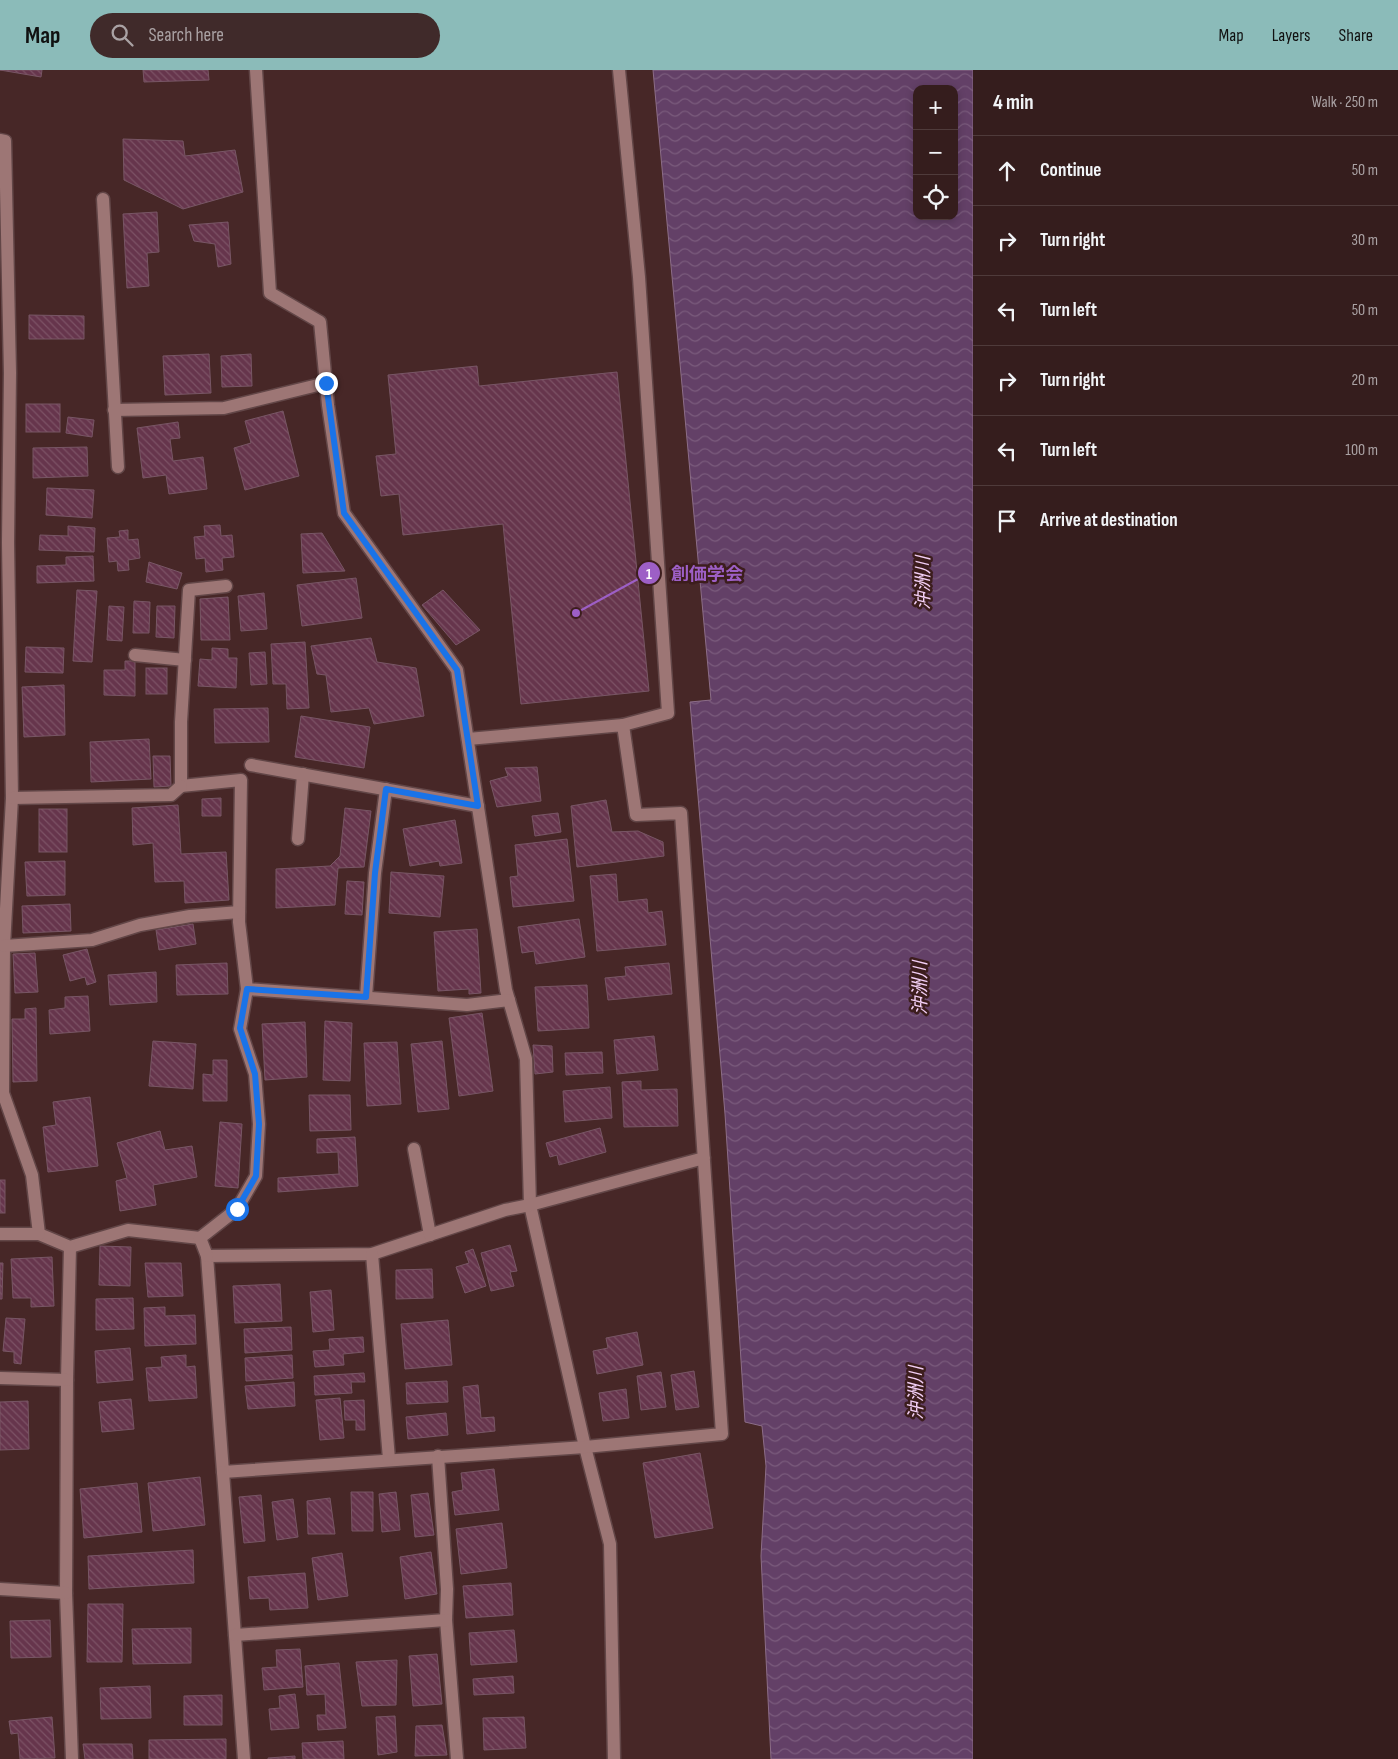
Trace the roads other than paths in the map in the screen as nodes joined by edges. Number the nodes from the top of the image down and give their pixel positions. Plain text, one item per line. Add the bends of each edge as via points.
1 (256, 70) edge
2 (619, 70) edge
3 (0, 140) edge
4 (103, 199) dead end
5 (326, 383) junction
6 (114, 410) junction
7 (118, 467) dead end
8 (4, 543) edge
9 (226, 586) dead end
10 (135, 655) dead end
11 (185, 660) junction
12 (623, 725) junction
13 (6, 734) edge
14 (468, 739) junction
15 (251, 765) dead end
16 (303, 774) junction
17 (181, 786) junction
18 (386, 789) junction
19 (12, 798) junction
20 (478, 806) junction
21 (298, 838) dead end
22 (239, 912) junction
23 (4, 946) junction
24 (247, 989) junction
25 (366, 997) junction
26 (509, 1000) junction
27 (2, 1093) edge
28 (414, 1149) dead end
29 (704, 1158) junction
30 (530, 1205) junction
31 (0, 1234) edge
32 (39, 1234) junction
33 (430, 1235) junction
34 (200, 1238) junction
35 (70, 1246) junction
36 (372, 1254) junction
37 (206, 1256) junction
38 (0, 1378) edge
39 (67, 1380) junction
40 (586, 1447) junction
41 (438, 1456) junction
42 (389, 1459) junction
43 (223, 1472) junction
44 (0, 1589) edge
45 (66, 1593) junction
46 (446, 1620) junction
47 (235, 1635) junction
48 (72, 1759) edge
49 (244, 1759) edge
50 (457, 1759) edge
51 (614, 1759) edge

1 - 5 street via 270,293 320,322
2 - 12 street via 640,277 668,713
3 - 8 street via 5,142 10,373
4 - 6 street
5 - 6 street via 224,408
5 - 14 street via 344,513 457,670
6 - 7 street
8 - 13 street
9 - 11 street via 189,590
10 - 11 street
11 - 17 street
12 - 14 street
12 - 29 street via 636,816 681,813
13 - 19 street
14 - 20 street
15 - 16 street
16 - 18 street
16 - 21 street
17 - 19 street via 172,795
17 - 22 street via 240,780
18 - 20 street
18 - 25 street via 375,873
19 - 23 street
20 - 26 street
22 - 23 street via 140,925 92,940
22 - 24 street
23 - 27 street
24 - 25 street
24 - 34 street via 240,1028 255,1074 259,1124 256,1176 237,1209
25 - 26 street via 467,1005
26 - 30 street via 526,1059
27 - 32 street via 32,1175
28 - 33 street
29 - 30 street
29 - 40 street via 722,1434
30 - 33 street
30 - 40 street
31 - 32 street
32 - 35 street
33 - 36 street
34 - 35 street via 128,1230
34 - 37 street
35 - 39 street
36 - 37 street
36 - 42 street
37 - 43 street
38 - 39 street
39 - 45 street
40 - 41 street
40 - 51 street via 610,1544
41 - 42 street
41 - 46 street via 447,1589
42 - 43 street
43 - 47 street
44 - 45 street
45 - 48 street
46 - 47 street
46 - 50 street
47 - 49 street

